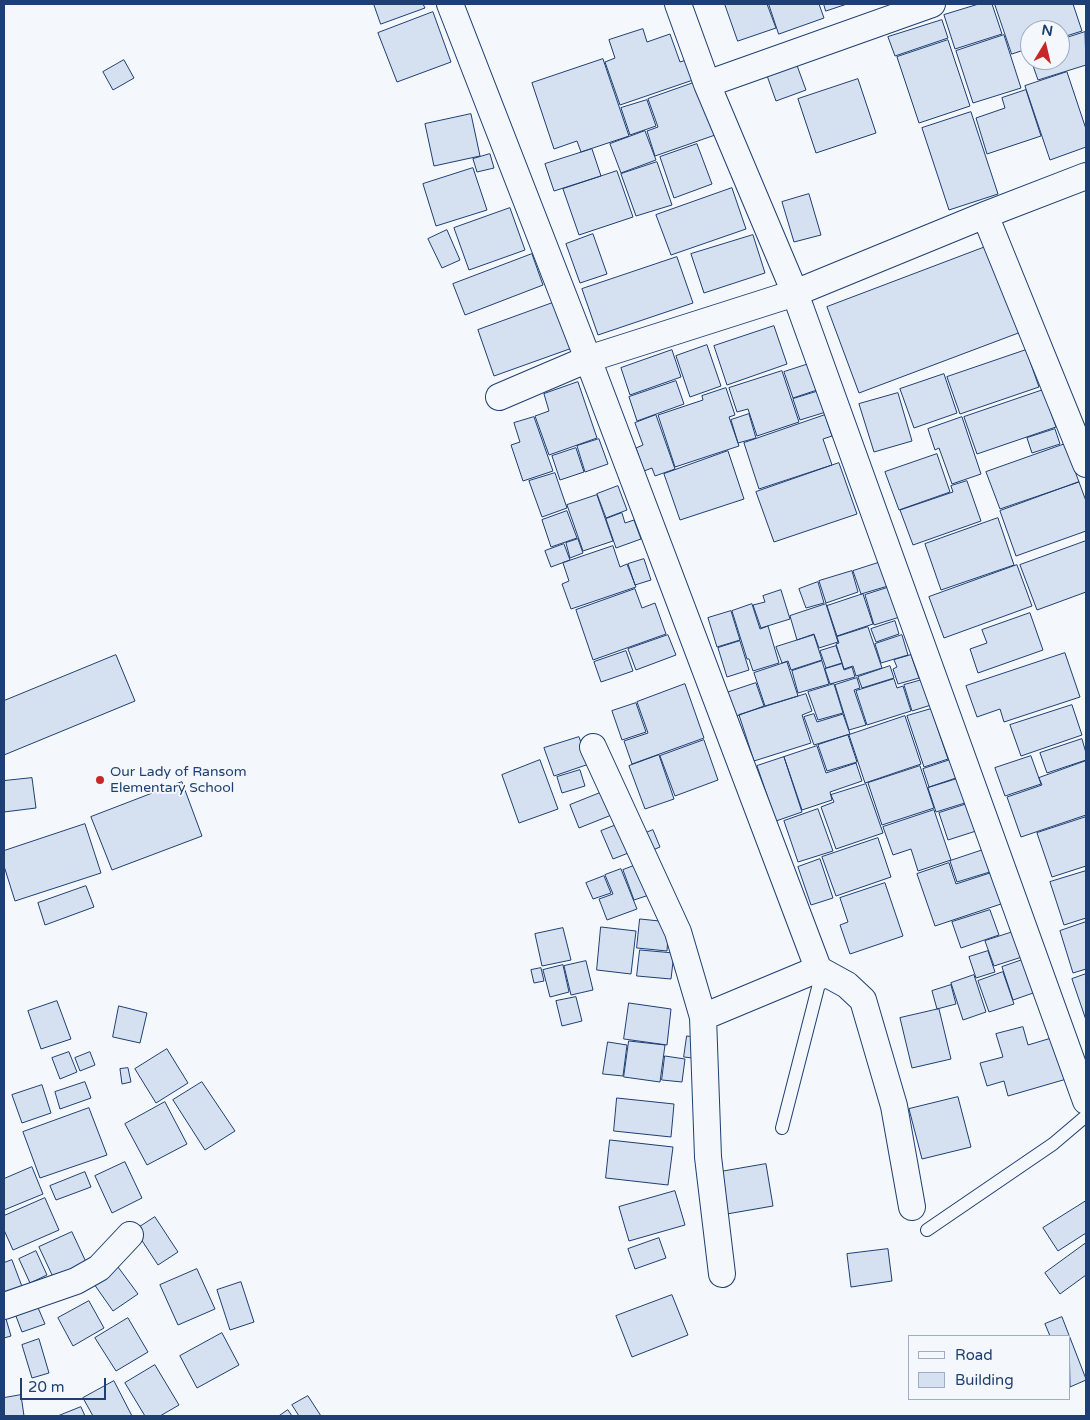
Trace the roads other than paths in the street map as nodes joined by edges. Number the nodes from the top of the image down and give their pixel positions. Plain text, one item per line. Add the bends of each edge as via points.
1 (450, 4) edge
2 (678, 4) edge
3 (932, 4) edge
4 (707, 84) junction
5 (1086, 176) edge
6 (985, 215) junction
7 (795, 293) junction
8 (588, 359) junction
9 (499, 397) dead end
10 (1086, 464) edge
11 (593, 747) dead end
12 (820, 972) junction
13 (702, 1017) junction
14 (1086, 1101) edge
15 (1086, 1116) edge
16 (782, 1128) dead end
17 (912, 1207) dead end
18 (927, 1230) dead end
19 (130, 1235) dead end
20 (722, 1274) dead end
21 (4, 1306) edge

1 - 8 street
2 - 4 street
3 - 4 street
4 - 7 street
5 - 6 street
6 - 7 street
6 - 10 street
7 - 8 street
7 - 14 street
8 - 9 street
8 - 12 street
11 - 13 street via 678,932
12 - 13 street
12 - 16 lane
12 - 17 street via 847,984 863,1000 894,1106
13 - 20 street via 708,1157
15 - 18 lane via 1053,1144
19 - 21 street via 99,1268 84,1277

